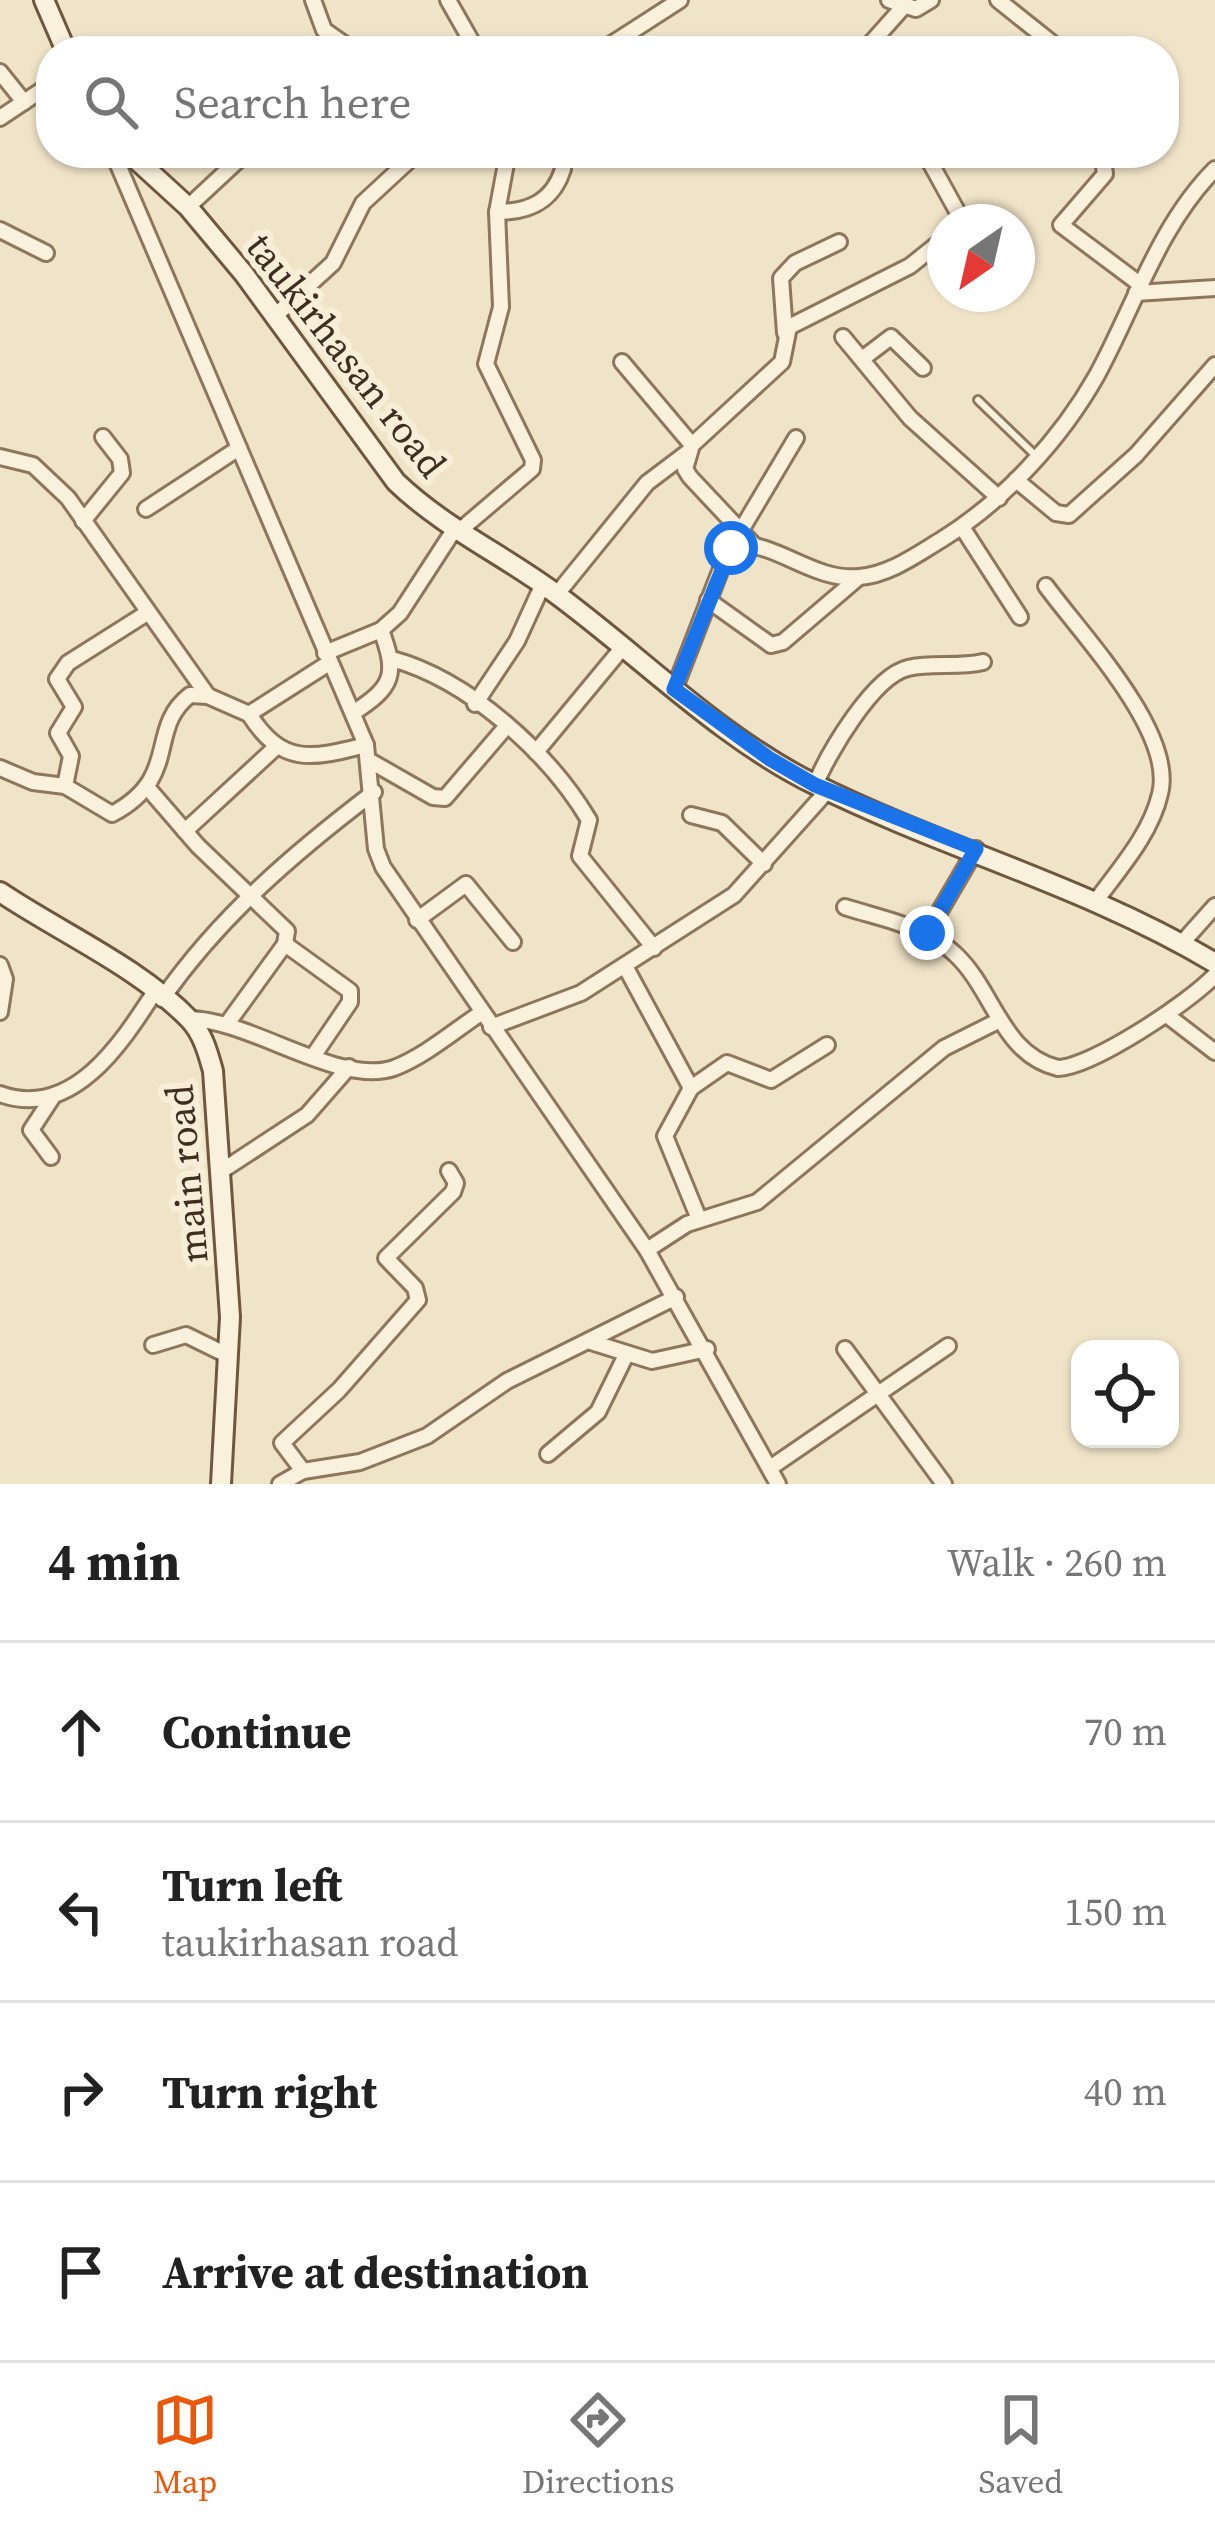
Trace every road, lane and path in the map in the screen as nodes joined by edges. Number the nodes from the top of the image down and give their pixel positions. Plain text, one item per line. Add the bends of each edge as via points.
1 (44, 0) edge
2 (314, 0) edge
3 (448, 0) edge
4 (680, 0) edge
5 (931, 0) edge
6 (998, 0) edge
7 (897, 3) edge
8 (59, 36) edge
9 (333, 36) edge
10 (468, 36) edge
11 (624, 36) edge
12 (874, 36) edge
13 (1043, 36) edge
14 (0, 72) edge
15 (36, 94) edge
16 (24, 102) junction
17 (0, 118) edge
18 (119, 168) edge
19 (145, 168) edge
20 (230, 168) edge
21 (400, 168) edge
22 (505, 168) edge
23 (933, 168) edge
24 (1104, 168) edge
25 (563, 169) dead end
26 (1215, 169) edge
27 (953, 204) edge
28 (188, 207) junction
29 (497, 212) junction
30 (0, 230) edge
31 (838, 242) dead end
32 (927, 252) edge
33 (46, 253) dead end
34 (1215, 288) edge
35 (1138, 289) junction
36 (274, 316) junction
37 (785, 333) junction
38 (843, 337) dead end
39 (862, 359) junction
40 (622, 362) dead end
41 (1215, 365) edge
42 (923, 368) dead end
43 (978, 400) dead end
44 (104, 437) dead end
45 (796, 438) dead end
46 (238, 448) junction
47 (690, 448) junction
48 (1036, 456) junction
49 (0, 457) edge
50 (1016, 480) junction
51 (998, 498) junction
52 (146, 509) dead end
53 (83, 521) junction
54 (962, 527) junction
55 (456, 531) junction
56 (740, 532) junction
57 (752, 544) junction
58 (858, 578) junction
59 (1046, 586) dead end
60 (550, 589) junction
61 (709, 600) junction
62 (147, 613) junction
63 (1020, 617) dead end
64 (381, 630) junction
65 (623, 647) junction
66 (327, 658) junction
67 (392, 659) junction
68 (983, 662) dead end
69 (674, 689) junction
70 (208, 696) junction
71 (475, 704) junction
72 (353, 713) junction
73 (248, 714) junction
74 (505, 728) junction
75 (274, 748) junction
76 (536, 752) junction
77 (368, 753) junction
78 (0, 768) edge
79 (65, 786) junction
80 (147, 787) junction
81 (822, 788) junction
82 (374, 792) junction
83 (691, 815) dead end
84 (184, 831) junction
85 (976, 849) junction
86 (764, 864) junction
87 (252, 894) junction
88 (1098, 898) junction
89 (2, 901) edge
90 (1215, 905) edge
91 (845, 907) dead end
92 (417, 920) junction
93 (927, 933) junction
94 (513, 942) dead end
95 (1182, 943) junction
96 (285, 944) junction
97 (654, 948) junction
98 (1215, 963) edge
99 (626, 966) junction
100 (1215, 975) edge
101 (2, 976) edge
102 (158, 996) junction
103 (0, 1012) edge
104 (481, 1013) junction
105 (1168, 1016) junction
106 (189, 1018) junction
107 (1000, 1020) junction
108 (227, 1024) junction
109 (491, 1028) junction
110 (827, 1045) dead end
111 (1215, 1052) edge
112 (314, 1055) junction
113 (349, 1067) junction
114 (691, 1088) junction
115 (0, 1094) edge
116 (54, 1095) junction
117 (51, 1157) dead end
118 (448, 1171) dead end
119 (220, 1172) junction
120 (699, 1219) junction
121 (647, 1250) junction
122 (676, 1297) junction
123 (591, 1342) junction
124 (153, 1345) dead end
125 (948, 1346) dead end
126 (707, 1348) junction
127 (845, 1349) dead end
128 (626, 1355) junction
129 (229, 1356) junction
130 (878, 1397) junction
131 (548, 1454) dead end
132 (770, 1468) junction
133 (302, 1472) junction
134 (221, 1484) edge
135 (280, 1484) edge
136 (778, 1484) edge
137 (944, 1484) edge

1 - 8 street
2 - 9 street
3 - 10 street
4 - 11 street
5 - 7 street via 916,9
6 - 13 street
7 - 12 street
14 - 16 street
15 - 16 street
16 - 17 street
18 - 46 street
19 - 28 street, taukirhasan road
20 - 28 street
21 - 36 street via 362,202 333,263
22 - 29 street
23 - 27 street
24 - 35 street via 1061,225
25 - 29 street via 551,196 521,212
26 - 35 street
28 - 36 street, taukirhasan road
29 - 55 street via 501,307 486,364 532,470
30 - 33 street
31 - 37 street via 781,278
32 - 37 street
34 - 35 street
35 - 48 street via 1095,377
36 - 55 street, taukirhasan road via 396,482
37 - 47 street via 782,362
38 - 39 street
39 - 42 street via 891,337
39 - 51 street via 910,418
40 - 47 street
41 - 50 street via 1070,515
43 - 48 lane
44 - 53 street via 122,473
45 - 56 street
46 - 52 street
46 - 66 street
47 - 56 street via 685,469
47 - 60 street
48 - 50 street
49 - 53 street via 32,466
50 - 51 street
51 - 54 street
53 - 62 street
54 - 58 street via 902,564
54 - 63 street
55 - 60 street, taukirhasan road
55 - 64 street
56 - 57 street
57 - 58 street via 829,576
57 - 61 street via 731,548
58 - 61 street via 770,645
59 - 88 street via 1159,751 1161,793 1152,817
60 - 65 street, taukirhasan road
60 - 71 street
61 - 69 street
62 - 70 street
62 - 79 street via 68,663 57,679 74,707 58,733 71,755
64 - 66 street
64 - 67 street
65 - 69 street, taukirhasan road
65 - 76 street
66 - 72 street
66 - 73 street
67 - 71 street
67 - 72 street via 387,686
68 - 81 street via 895,674 844,730
69 - 81 street, taukirhasan road
70 - 73 street
70 - 80 street via 181,702
71 - 74 street
72 - 77 street
73 - 75 street
74 - 76 street
74 - 77 street via 445,798
75 - 77 street via 291,755
75 - 84 street
76 - 97 street via 589,820 580,856
77 - 82 street
78 - 79 street
79 - 80 street via 112,814
80 - 84 street
81 - 85 street, taukirhasan road
81 - 86 street
82 - 87 street
82 - 92 street via 376,849
83 - 86 street via 722,823
84 - 87 street
85 - 88 street, taukirhasan road
85 - 93 street
86 - 97 street via 734,895
87 - 96 street via 283,923
87 - 102 street
88 - 95 street, taukirhasan road
89 - 102 street
90 - 95 street
91 - 93 street
92 - 94 street via 466,884
92 - 104 street
93 - 107 street via 956,954
95 - 98 street, taukirhasan road
96 - 108 street
96 - 112 street via 350,992
97 - 99 street
99 - 109 street
99 - 114 street
100 - 105 street
101 - 103 street
102 - 106 street
102 - 116 street via 107,1061
104 - 109 street
104 - 113 street via 394,1068
105 - 107 street via 1058,1069 1016,1043
105 - 111 street
106 - 108 street
106 - 119 street, main road via 213,1071
107 - 120 street via 944,1048 757,1202
108 - 112 street
109 - 121 street
110 - 114 street via 771,1081 727,1063
112 - 113 street
113 - 119 street via 308,1115
114 - 120 street via 664,1136
115 - 116 street via 18,1101
116 - 117 street via 31,1130
118 - 133 street via 453,1192 386,1258 418,1300 282,1444
119 - 129 street, main road
120 - 121 street
121 - 122 street
122 - 123 street
122 - 126 street
123 - 128 street
123 - 133 street via 507,1381 427,1436 360,1462
124 - 129 street via 186,1335
125 - 130 street
126 - 128 street via 652,1361
126 - 132 street
127 - 130 street
128 - 131 street via 598,1412
129 - 134 street, main road
130 - 132 street
130 - 137 street
132 - 136 street
133 - 135 street

